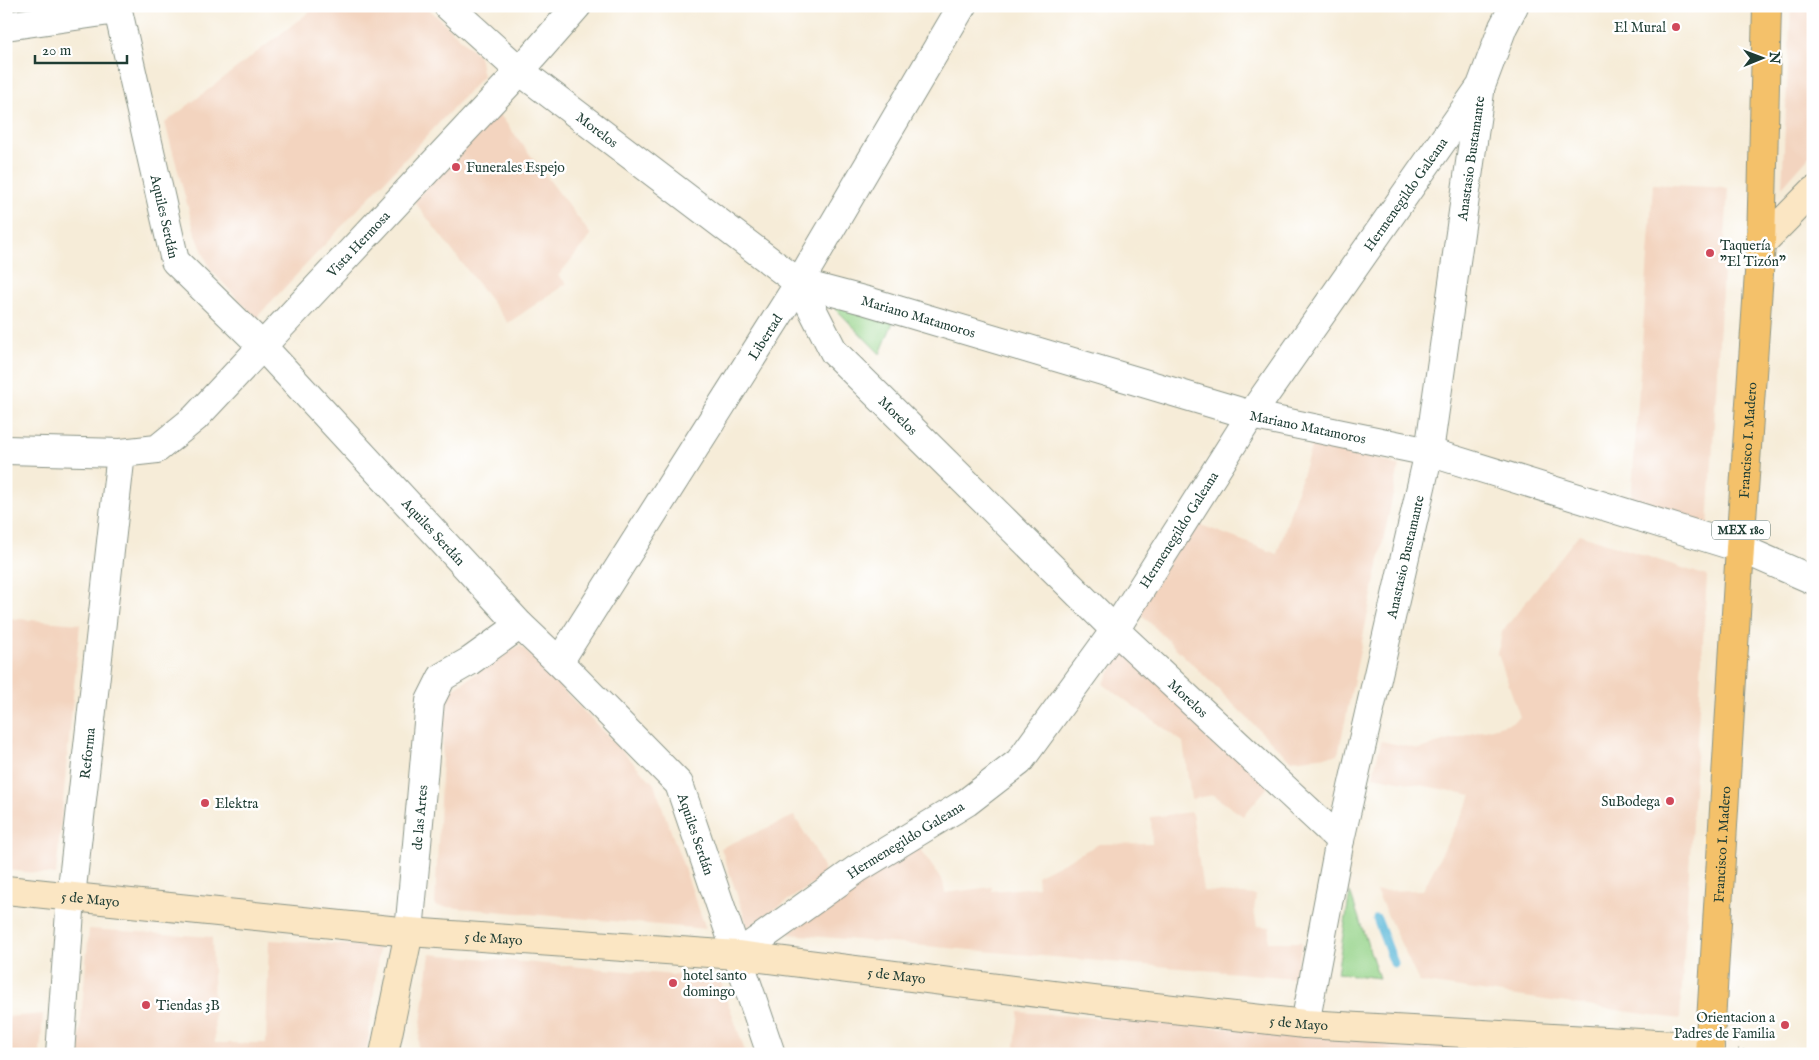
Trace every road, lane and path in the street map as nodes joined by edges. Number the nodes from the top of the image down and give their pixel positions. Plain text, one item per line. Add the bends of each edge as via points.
1 (448, 6) edge
2 (577, 6) edge
3 (962, 6) edge
4 (1514, 6) edge
5 (1767, 6) edge
6 (117, 8) edge
7 (6, 26) edge
8 (520, 71) junction
9 (1481, 86) junction
10 (1813, 191) edge
11 (1761, 244) junction
12 (798, 283) junction
13 (262, 346) junction
14 (1251, 415) junction
15 (6, 450) edge
16 (1429, 452) junction
17 (120, 453) junction
18 (1740, 548) junction
19 (1813, 580) edge
20 (520, 625) junction
21 (1115, 630) junction
22 (559, 662) junction
23 (1340, 840) junction
24 (6, 890) edge
25 (70, 897) junction
26 (409, 932) junction
27 (737, 955) junction
28 (1305, 1024) junction
29 (1710, 1050) edge
30 (60, 1054) edge
31 (384, 1054) edge
32 (771, 1054) edge
33 (1787, 1054) edge

1 - 8 street, Morelos
2 - 8 street, Vista Hermosa
3 - 12 street, Libertad
4 - 9 street, Hermenegildo Galeana
5 - 11 main road, Francisco I. Madero / MEX 180
6 - 7 street
6 - 13 street, Aquiles Serdán via 175,261
8 - 12 street, Morelos
8 - 13 street, Vista Hermosa
9 - 14 street, Hermenegildo Galeana
9 - 16 street, Anastasio Bustamante
10 - 11 street
11 - 18 main road, Francisco I. Madero / MEX 180
12 - 14 street, Mariano Matamoros
12 - 21 street, Morelos via 834,352
12 - 22 street, Libertad
13 - 17 street, Vista Hermosa via 195,418 157,449
13 - 20 street, Aquiles Serdán
14 - 16 street, Mariano Matamoros
14 - 21 street, Hermenegildo Galeana
15 - 17 street, Vista Hermosa
16 - 18 street, Mariano Matamoros
16 - 23 street, Anastasio Bustamante
17 - 25 street, Reforma
18 - 19 street, Mariano Matamoros
18 - 29 main road, Francisco I. Madero / MEX 180
20 - 22 street, Aquiles Serdán
20 - 26 street, de las Artes via 442,677 430,701
21 - 23 street, Morelos
21 - 27 street, Hermenegildo Galeana via 1019,762 967,802 857,869
22 - 27 street, Aquiles Serdán via 679,784
23 - 28 street, Anastasio Bustamante
24 - 25 street, 5 de Mayo
25 - 26 street, 5 de Mayo
25 - 30 street, Reforma
26 - 27 street, 5 de Mayo
26 - 31 street, de las Artes
27 - 28 street, 5 de Mayo
27 - 32 street, Aquiles Serdán
28 - 29 street, 5 de Mayo
29 - 33 path

